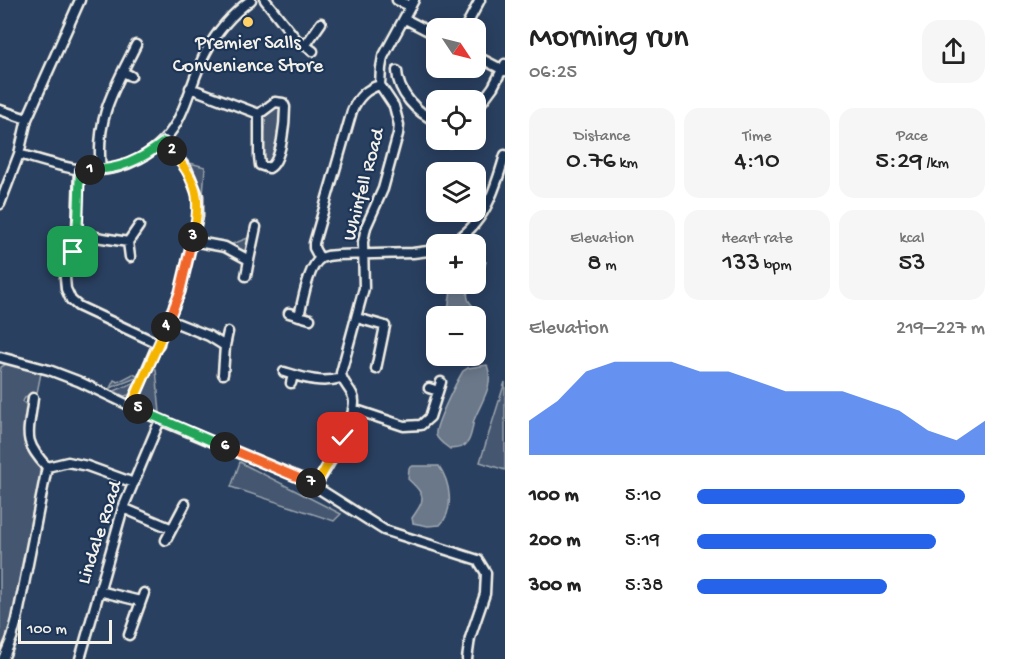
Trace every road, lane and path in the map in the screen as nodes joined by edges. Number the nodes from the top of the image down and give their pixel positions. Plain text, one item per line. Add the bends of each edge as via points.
1 (81, 0) edge
2 (251, 0) edge
3 (265, 0) edge
4 (397, 0) edge
5 (480, 0) edge
6 (241, 3) edge
7 (412, 3) edge
8 (470, 18) edge
9 (405, 19) junction
10 (321, 23) dead end
11 (426, 30) edge
12 (136, 45) dead end
13 (486, 60) edge
14 (504, 68) edge
15 (397, 71) dead end
16 (380, 85) junction
17 (190, 88) junction
18 (486, 97) edge
19 (0, 110) edge
20 (259, 114) junction
21 (426, 117) edge
22 (27, 119) junction
23 (164, 142) junction
24 (19, 154) junction
25 (505, 155) edge
26 (80, 170) junction
27 (101, 170) junction
28 (0, 202) edge
29 (139, 226) dead end
30 (256, 227) dead end
31 (77, 234) junction
32 (464, 234) edge
33 (192, 241) junction
34 (128, 242) junction
35 (426, 251) edge
36 (363, 254) junction
37 (130, 256) dead end
38 (320, 259) junction
39 (249, 260) junction
40 (246, 276) dead end
41 (289, 313) dead end
42 (299, 316) junction
43 (357, 318) junction
44 (310, 319) dead end
45 (169, 320) junction
46 (228, 332) dead end
47 (159, 344) junction
48 (225, 346) junction
49 (0, 357) edge
50 (376, 369) dead end
51 (284, 372) dead end
52 (224, 374) dead end
53 (342, 378) junction
54 (436, 387) dead end
55 (33, 398) dead end
56 (131, 406) junction
57 (353, 409) junction
58 (160, 420) junction
59 (47, 467) junction
60 (134, 483) junction
61 (316, 485) junction
62 (185, 504) dead end
63 (123, 508) junction
64 (170, 528) junction
65 (166, 540) dead end
66 (99, 591) junction
67 (129, 635) dead end
68 (3, 659) edge
69 (80, 659) edge
70 (467, 659) edge

1 - 22 street
2 - 6 street
3 - 10 street via 285,27 309,48
4 - 7 street
5 - 8 street
6 - 17 street via 213,39
7 - 9 street
9 - 11 street
9 - 16 street via 383,57
12 - 27 street via 127,74 106,108 101,127
13 - 14 street
14 - 18 street
15 - 21 street via 401,87
16 - 36 street, Whinfell Road via 394,106 399,125 383,189 366,227
16 - 38 street via 361,96 352,111 314,243
17 - 20 street
17 - 23 street via 181,115
19 - 22 street
20 - 20 street via 260,165 269,168 277,162 285,107 275,102
22 - 24 street
23 - 27 street via 135,161
23 - 33 street via 187,169 198,196
24 - 26 street
24 - 28 street
25 - 32 street via 483,214
26 - 27 street
26 - 31 street
29 - 34 street
30 - 39 street
31 - 34 street
31 - 47 street via 65,278 71,300
33 - 39 street via 225,247
33 - 45 street
34 - 37 street
35 - 36 street
36 - 38 street
36 - 43 street, Whinfell Road via 364,288
38 - 42 street via 312,271
39 - 40 street
41 - 42 street
42 - 44 street
43 - 50 street via 385,326
43 - 53 street, Whinfell Road
45 - 47 street
45 - 48 street
46 - 48 street
47 - 56 street
48 - 52 street
49 - 56 street via 49,370
51 - 53 street via 292,379 323,382
53 - 57 street via 353,397
54 - 57 street via 430,417 415,427
55 - 59 street via 28,440
56 - 58 street
57 - 61 street via 343,438
58 - 60 street, Lindale Road
58 - 61 street
59 - 60 street via 68,462
59 - 68 street via 17,620
60 - 63 street, Lindale Road
61 - 70 street via 384,530 478,560 486,573 484,594
62 - 64 street
63 - 64 street
63 - 66 street, Lindale Road
64 - 65 street
66 - 67 street via 142,597
66 - 69 street, Lindale Road

